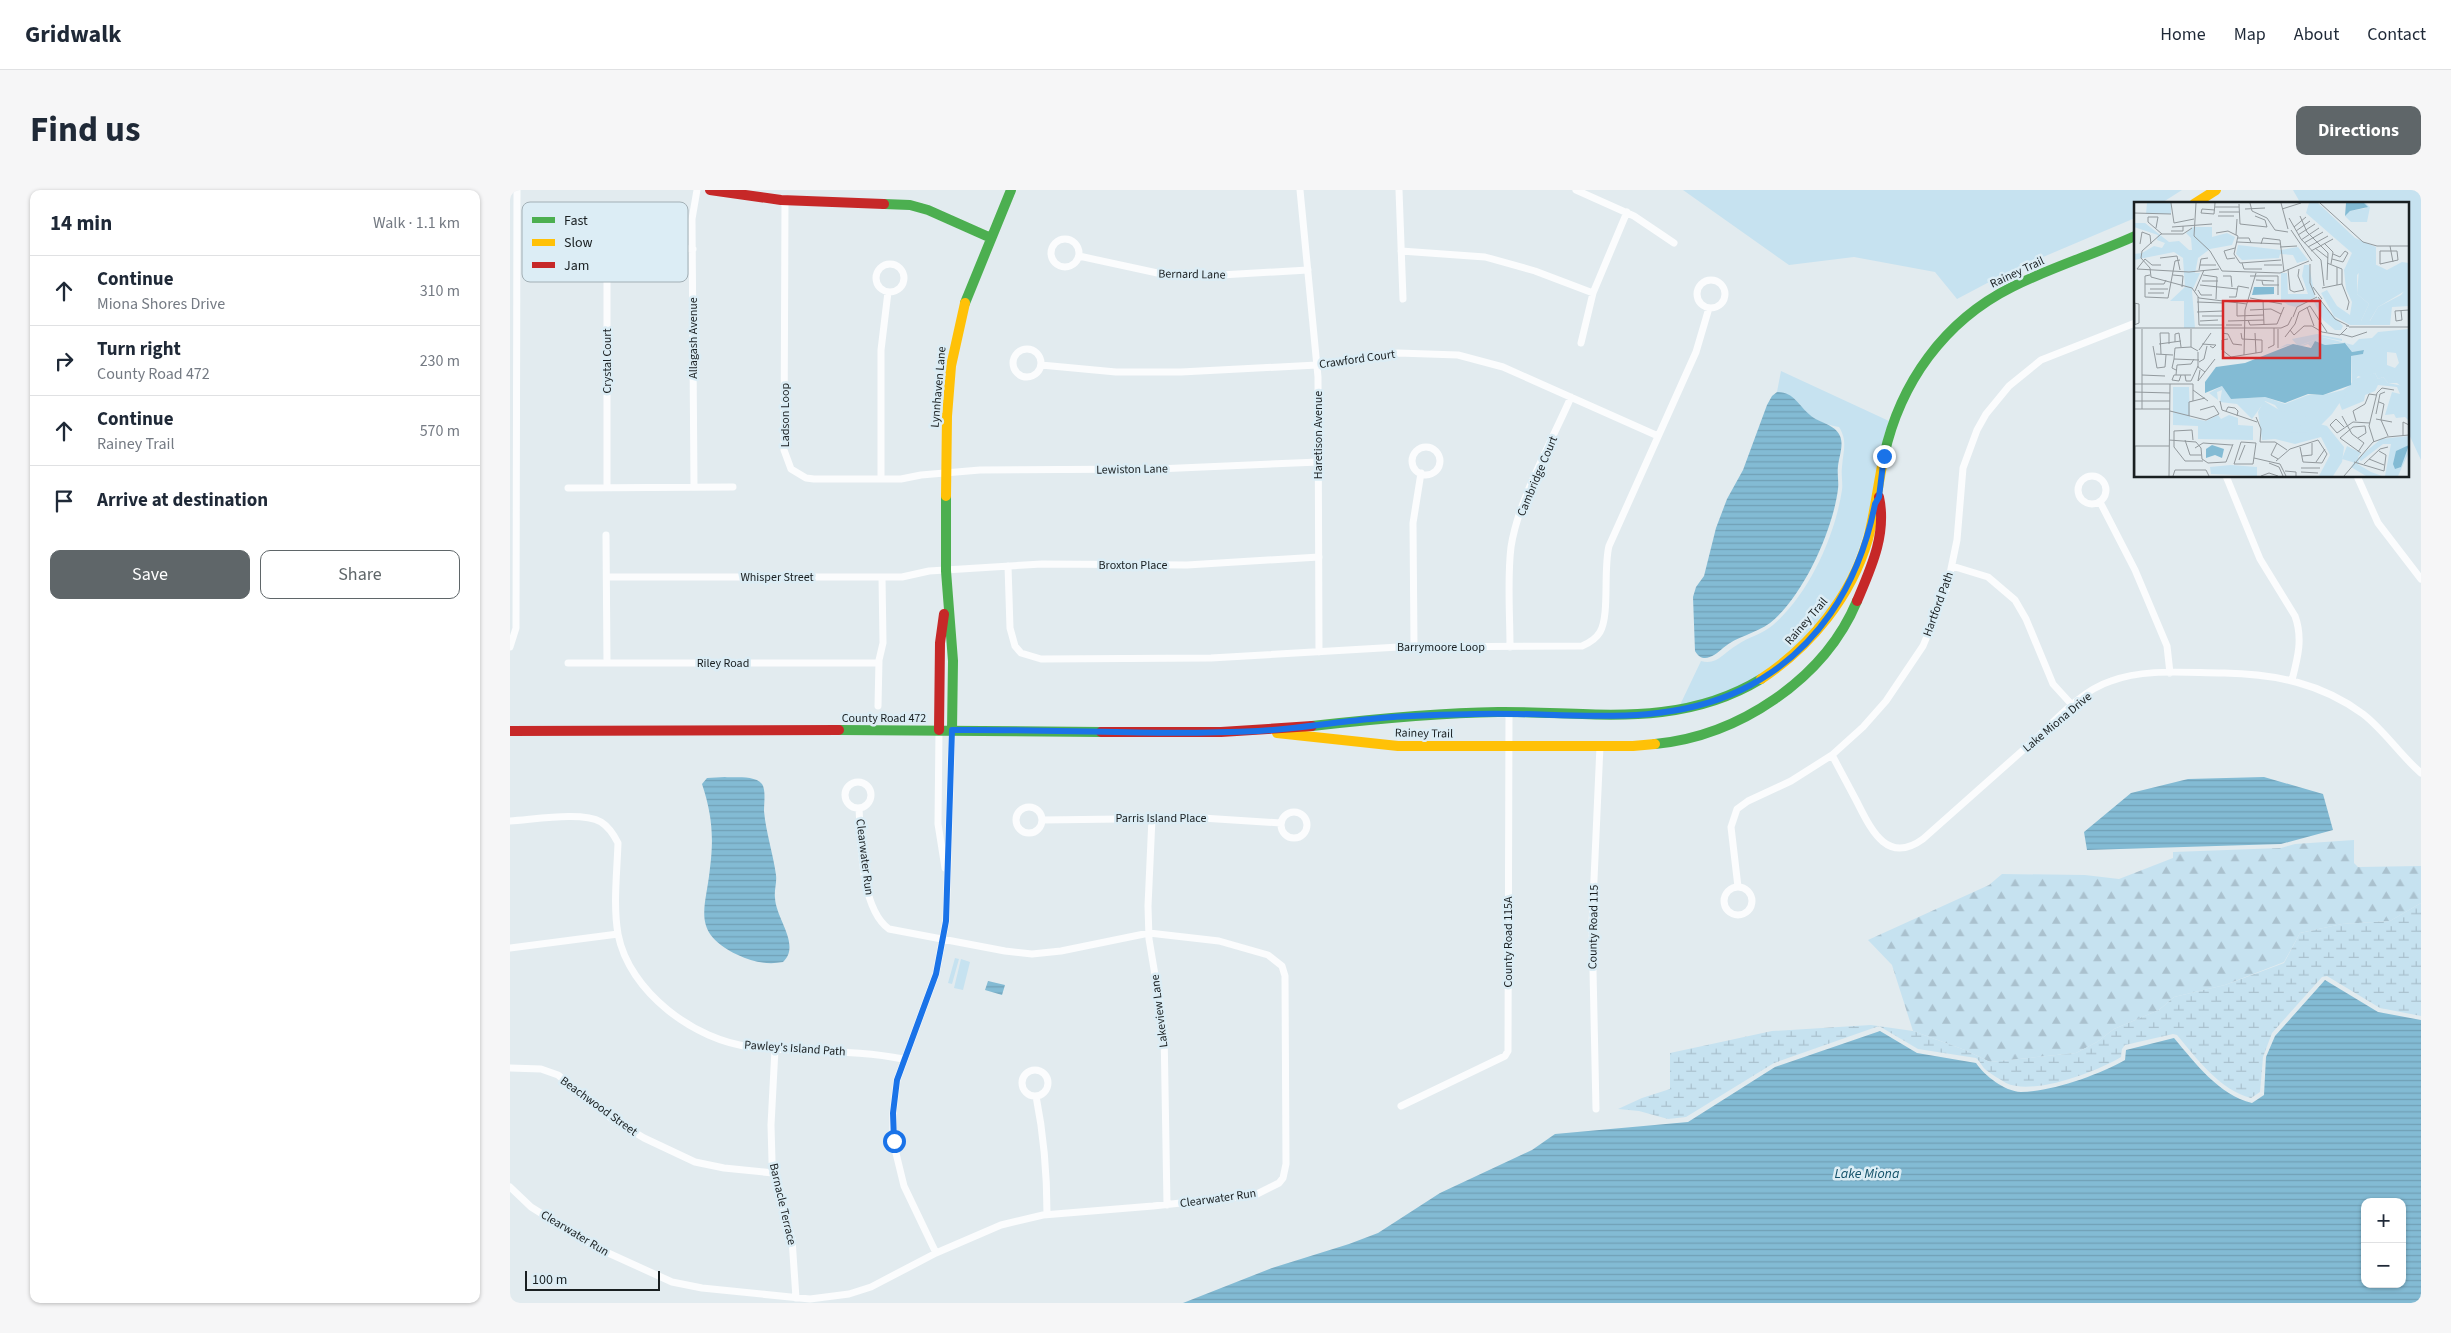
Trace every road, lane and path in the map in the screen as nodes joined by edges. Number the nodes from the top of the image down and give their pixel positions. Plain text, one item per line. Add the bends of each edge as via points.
1 (517, 190) edge
2 (697, 190) edge
3 (710, 190) edge
4 (1011, 190) edge
5 (1300, 190) edge
6 (1399, 190) edge
7 (1576, 190) edge
8 (2216, 190) edge
9 (785, 200) junction
10 (2197, 202) edge
11 (1627, 212) junction
12 (514, 234) edge
13 (2134, 236) edge
14 (991, 238) junction
15 (1674, 243) dead end
16 (688, 250) edge
17 (693, 250) junction
18 (1401, 250) junction
19 (1079, 256) dead end
20 (1308, 270) junction
21 (607, 282) edge
22 (888, 292) dead end
23 (1593, 293) junction
24 (1403, 299) dead end
25 (1709, 308) dead end
26 (2134, 323) edge
27 (1582, 343) dead end
28 (1040, 365) dead end
29 (1317, 365) junction
30 (513, 391) edge
31 (1571, 397) junction
32 (1658, 436) junction
33 (1319, 462) junction
34 (946, 473) junction
35 (1421, 473) dead end
36 (2227, 478) edge
37 (2358, 478) edge
38 (881, 479) junction
39 (513, 485) edge
40 (694, 487) junction
41 (733, 487) dead end
42 (568, 488) dead end
43 (607, 488) junction
44 (1879, 497) junction
45 (2100, 502) dead end
46 (606, 535) dead end
47 (1319, 557) junction
48 (1008, 566) junction
49 (1952, 566) junction
50 (946, 571) junction
51 (607, 576) junction
52 (882, 577) junction
53 (2421, 579) edge
54 (946, 596) junction
55 (510, 647) edge
56 (1414, 647) junction
57 (1510, 647) junction
58 (1319, 652) junction
59 (568, 663) dead end
60 (607, 663) junction
61 (879, 663) junction
62 (2170, 673) junction
63 (2292, 680) junction
64 (878, 706) dead end
65 (2073, 706) junction
66 (1509, 712) junction
67 (939, 730) junction
68 (952, 730) junction
69 (510, 731) edge
70 (1259, 731) junction
71 (1509, 745) junction
72 (1600, 746) junction
73 (1832, 755) junction
74 (2421, 773) edge
75 (859, 808) dead end
76 (1152, 818) junction
77 (1042, 820) dead end
78 (510, 821) edge
79 (1281, 823) dead end
80 (947, 878) junction
81 (1738, 887) dead end
82 (1149, 933) junction
83 (618, 934) junction
84 (943, 938) junction
85 (510, 948) edge
86 (775, 1049) junction
87 (903, 1059) junction
88 (510, 1068) edge
89 (1036, 1096) dead end
90 (1401, 1106) dead end
91 (1596, 1109) dead end
92 (774, 1173) junction
93 (510, 1187) edge
94 (1167, 1205) junction
95 (1047, 1214) junction
96 (936, 1254) junction
97 (796, 1298) junction

1 - 12 street
2 - 17 street, Allagash Avenue via 693,207
3 - 9 street
4 - 14 street, Lynnhaven Lane
5 - 20 street, Haretison Avenue
6 - 18 street
7 - 11 street
8 - 10 street
9 - 14 street via 910,205
9 - 38 street, Ladson Loop via 786,461 806,478
11 - 15 street
11 - 23 street
12 - 30 street
13 - 44 street, Rainey Trail via 2010,287 1983,303 1945,336 1914,377 1895,417 1884,456
14 - 34 street, Lynnhaven Lane via 966,299 955,344 948,391
16 - 17 street
17 - 40 street, Allagash Avenue
18 - 23 street via 1484,257 1535,271
18 - 24 street
19 - 20 street, Bernard Lane via 1162,274 1221,275
20 - 29 street, Haretison Avenue
21 - 43 street, Crystal Court
22 - 38 street via 881,350
23 - 27 street
25 - 32 street, Barrymoore Loop via 1696,352
26 - 49 street, Hartford Path via 2042,360 2009,386 1986,414 1963,468
28 - 29 street, Crawford Court via 1147,373
29 - 31 street, Crawford Court via 1383,354 1458,355 1503,367
29 - 33 street, Haretison Avenue
30 - 39 street
31 - 32 street, Crawford Court
31 - 57 street, Cambridge Court via 1515,528 1510,564
32 - 57 street, Barrymoore Loop via 1609,546 1601,631 1582,646
33 - 34 street, Lewiston Lane
33 - 47 street, Haretison Avenue
34 - 38 street, Ladson Loop
34 - 50 street, Lynnhaven Lane
35 - 56 street via 1413,523
36 - 63 street via 2260,560 2295,616 2299,652
37 - 53 street via 2378,523
39 - 55 street via 516,628
40 - 41 street
40 - 43 street
42 - 43 street
44 - 66 street, Rainey Trail via 1862,554 1838,604 1797,652 1758,681 1704,704 1669,712 1616,715
44 - 72 street, Rainey Trail via 1880,533 1862,593 1833,644 1802,679 1761,708 1710,732 1666,744
45 - 62 street via 2135,570 2167,646
46 - 51 street
47 - 48 street, Broxton Place via 1187,565
47 - 58 street, Haretison Avenue
48 - 50 street, Broxton Place
48 - 58 street, Barrymoore Loop via 1012,638 1022,653 1030,657 1192,658
49 - 65 street via 1988,577 2015,600 2053,684
49 - 73 street, Hartford Path via 1935,620 1905,675 1875,714
50 - 52 street, Whisper Street
50 - 54 street, Lynnhaven Lane
51 - 52 street, Whisper Street
51 - 60 street
52 - 61 street
54 - 67 street, Lynnhaven Lane via 940,643
54 - 68 street, Lynnhaven Lane via 953,661
56 - 57 street, Barrymoore Loop
56 - 58 street, Barrymoore Loop
59 - 60 street, Riley Road
60 - 61 street, Riley Road
61 - 64 street
62 - 63 street, Lake Miona Drive via 2257,674
62 - 65 street, Lake Miona Drive via 2132,675 2109,681
63 - 74 street, Lake Miona Drive via 2329,693 2364,715
65 - 73 street, Lake Miona Drive via 1923,839 1906,848 1888,845 1872,831
66 - 70 street, Rainey Trail via 1407,716
66 - 71 street, County Road 115A
67 - 68 street, County Road 472
67 - 69 street, County Road 472
67 - 80 street via 938,824
68 - 70 street, County Road 472
68 - 80 street
70 - 71 street, Rainey Trail via 1398,746
71 - 72 street, Rainey Trail
71 - 90 street, County Road 115A via 1508,1051 1505,1056
72 - 91 street, County Road 115 via 1592,924
73 - 81 street, Hartford Path via 1737,809 1731,828
75 - 84 street, Clearwater Run via 862,860 871,906 882,924 901,932
76 - 77 street, Parris Island Place
76 - 79 street, Parris Island Place
76 - 82 street, Lakeview Lane
78 - 83 street, Pawley's Island Path via 582,817 599,821 607,827 618,843
80 - 84 street
82 - 84 street, Clearwater Run via 1032,954
82 - 94 street, Lakeview Lane via 1164,1029
82 - 94 street, Clearwater Run via 1219,941 1268,955 1282,966 1284,976 1284,1178 1279,1184 1255,1195
83 - 85 street
83 - 86 street, Pawley's Island Path via 640,983 674,1015 714,1038
84 - 87 street via 936,974
86 - 87 street, Pawley's Island Path via 878,1054
86 - 92 street, Barnacle Terrace via 771,1125
87 - 96 street via 893,1113 894,1141 904,1186
88 - 92 street, Beachwood Street via 541,1069 558,1075 619,1123 695,1162
89 - 95 street via 1044,1142
92 - 97 street, Barnacle Terrace via 792,1239
93 - 97 street, Clearwater Run via 531,1207 595,1247 672,1282
94 - 95 street, Clearwater Run
95 - 96 street, Clearwater Run via 1001,1225
96 - 97 street, Clearwater Run via 872,1287 824,1298

